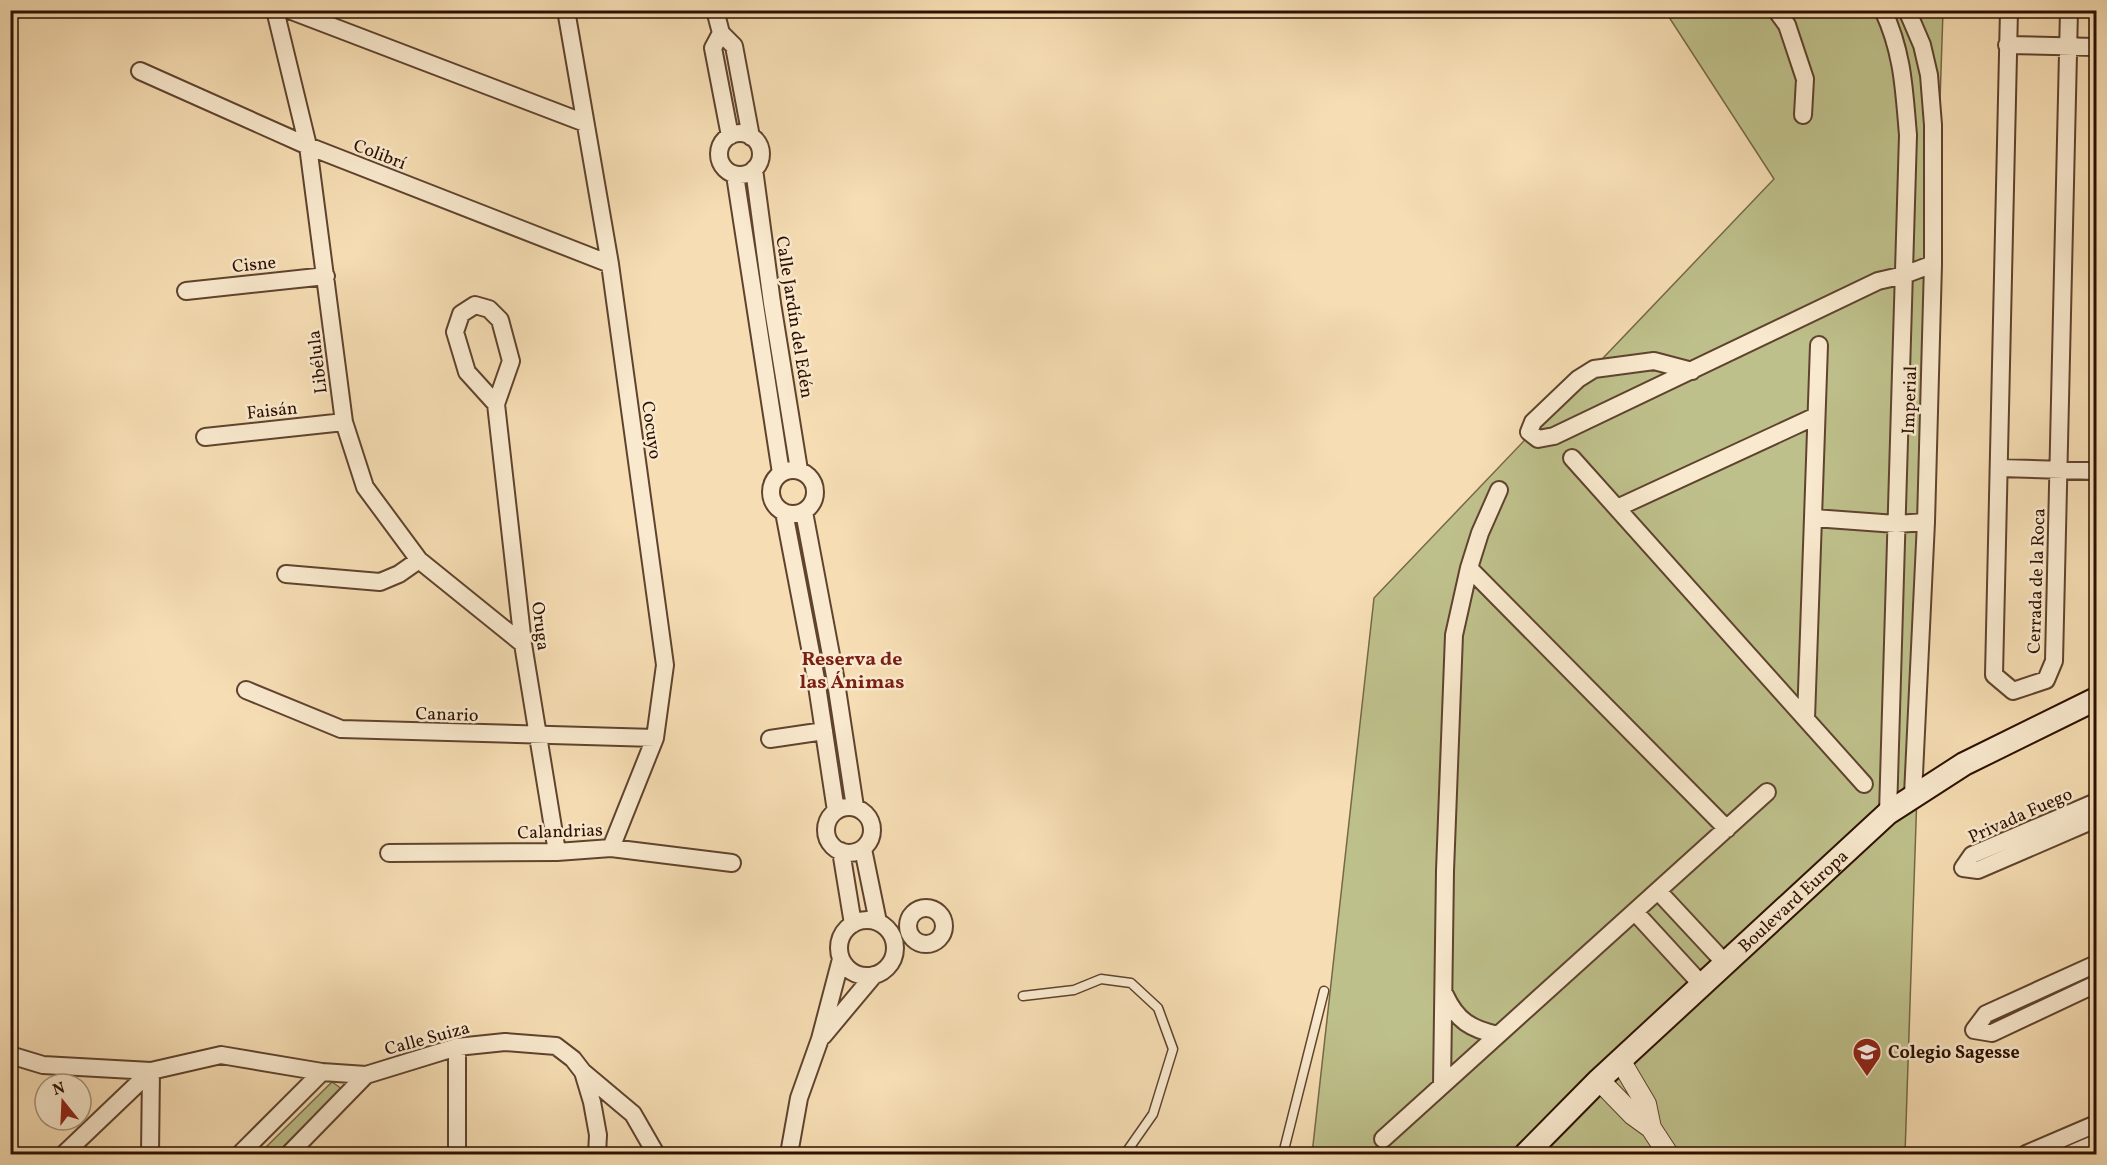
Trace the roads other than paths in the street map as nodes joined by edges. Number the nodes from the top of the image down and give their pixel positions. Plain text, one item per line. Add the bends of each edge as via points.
1 (275, 10) edge
2 (289, 10) edge
3 (566, 10) edge
4 (715, 10) edge
5 (1776, 10) edge
6 (1883, 10) edge
7 (1907, 10) edge
8 (2009, 10) edge
9 (2069, 10) edge
10 (721, 33) junction
11 (2007, 45) junction
12 (2069, 46) junction
13 (2097, 47) edge
14 (140, 71) dead end
15 (1803, 115) dead end
16 (585, 123) junction
17 (730, 136) junction
18 (751, 137) junction
19 (308, 146) junction
20 (754, 170) junction
21 (735, 175) junction
22 (610, 264) junction
23 (1933, 264) junction
24 (1904, 275) junction
25 (326, 276) junction
26 (186, 291) dead end
27 (772, 303) junction
28 (754, 304) junction
29 (1819, 345) dead end
30 (1692, 371) junction
31 (496, 404) junction
32 (1816, 416) junction
33 (344, 422) junction
34 (205, 437) dead end
35 (1572, 458) dead end
36 (2000, 468) junction
37 (799, 470) junction
38 (2059, 470) junction
39 (2097, 471) edge
40 (781, 473) junction
41 (1499, 490) dead end
42 (1617, 508) junction
43 (784, 512) junction
44 (804, 512) junction
45 (1814, 518) junction
46 (1926, 522) junction
47 (1896, 524) junction
48 (419, 560) junction
49 (1469, 568) junction
50 (286, 574) dead end
51 (523, 644) junction
52 (835, 676) junction
53 (816, 679) junction
54 (246, 690) dead end
55 (2097, 699) edge
56 (1806, 719) junction
57 (824, 731) junction
58 (538, 735) junction
59 (655, 738) junction
60 (770, 739) dead end
61 (1864, 784) dead end
62 (1767, 792) dead end
63 (1913, 795) junction
64 (2097, 802) edge
65 (855, 807) junction
66 (836, 811) junction
67 (1888, 813) junction
68 (2097, 819) edge
69 (1727, 829) junction
70 (611, 848) junction
71 (863, 849) junction
72 (841, 851) junction
73 (557, 852) junction
74 (389, 853) dead end
75 (732, 863) dead end
76 (1658, 891) junction
77 (1635, 912) junction
78 (878, 922) junction
79 (853, 924) junction
80 (908, 927) dead end
81 (892, 935) junction
82 (841, 958) junction
83 (1725, 963) junction
84 (2096, 967) edge
85 (873, 975) junction
86 (2097, 984) edge
87 (1702, 985) junction
88 (1324, 991) dead end
89 (1444, 991) junction
90 (1023, 996) dead end
91 (1498, 1035) junction
92 (820, 1039) junction
93 (457, 1047) junction
94 (10, 1055) edge
95 (1620, 1060) junction
96 (151, 1071) junction
97 (322, 1072) junction
98 (583, 1072) junction
99 (366, 1075) junction
100 (1599, 1080) junction
101 (1442, 1085) junction
102 (2097, 1124) edge
103 (1651, 1128) junction
104 (1383, 1139) dead end
105 (2097, 1143) edge
106 (2058, 1148) edge
107 (295, 1152) edge
108 (64, 1155) edge
109 (150, 1155) edge
110 (240, 1155) edge
111 (457, 1155) edge
112 (597, 1155) edge
113 (656, 1155) edge
114 (789, 1155) edge
115 (1125, 1155) edge
116 (1283, 1155) edge
117 (1526, 1155) edge
118 (1668, 1155) edge
119 (2026, 1155) edge
120 (2070, 1155) edge

1 - 19 street, Libélula
2 - 16 street
3 - 16 street, Cocuyo
4 - 10 street
5 - 15 street via 1787,25 1805,79
6 - 24 street via 1903,72 1908,135
7 - 23 street, Imperial via 1929,75
8 - 11 street, Cerrada de la Roca
9 - 12 street, Cerrada de la Roca
10 - 17 street via 713,48
10 - 18 street via 734,46
11 - 12 street
11 - 36 street, Cerrada de la Roca
12 - 13 street
12 - 38 street, Cerrada de la Roca
14 - 19 street, Colibrí
16 - 22 street, Cocuyo
17 - 18 street
17 - 21 street via 719,154 723,167
18 - 20 street via 761,152
19 - 22 street, Colibrí
19 - 25 street, Libélula
20 - 21 street
20 - 27 street, Calle Jardín del Edén
21 - 28 street, Calle Jardín del Edén
22 - 59 street, Cocuyo via 665,665
23 - 24 street
23 - 46 street, Imperial
24 - 30 street via 1878,281
24 - 47 street
25 - 26 street, Cisne
25 - 33 street, Libélula
27 - 28 street
27 - 37 street, Calle Jardín del Edén
28 - 40 street, Calle Jardín del Edén
29 - 32 street
30 - 30 street via 1554,436 1538,439 1529,432 1533,422 1594,369 1654,361
31 - 31 street via 511,361 500,320 489,309 475,305 461,314 455,332 467,372
31 - 51 street, Oruga
32 - 42 street
32 - 45 street
33 - 34 street, Faisán
33 - 48 street, Libélula via 365,487
35 - 42 street
36 - 38 street
36 - 38 street, Cerrada de la Roca via 1994,675 2013,691 2046,680 2054,661
37 - 40 street
37 - 44 street via 815,486 814,500
38 - 39 street
40 - 43 street via 771,490 774,504
41 - 49 street
42 - 56 street
43 - 44 street
43 - 53 street
44 - 52 street
45 - 47 street
45 - 56 street
46 - 47 street
46 - 63 street, Imperial
47 - 67 street
48 - 50 street via 380,582
48 - 51 street, Libélula
49 - 69 street
49 - 89 street via 1455,635 1444,871
51 - 58 street, Oruga
52 - 53 street
52 - 65 street
53 - 57 street
54 - 58 street, Canario via 341,729
55 - 63 main road, Boulevard Europa via 1964,764
56 - 61 street
57 - 60 street
57 - 66 street
58 - 59 street, Canario
58 - 73 street, Oruga
59 - 70 street, Cocuyo
62 - 69 street
63 - 67 main road, Boulevard Europa
64 - 68 street, Privada Fuego via 1972,855 1963,868 1978,870
65 - 66 street
65 - 71 street via 867,815 872,829 872,837
66 - 72 street via 826,829 830,843
67 - 83 main road, Boulevard Europa
69 - 76 street
70 - 73 street, Calandrias
70 - 75 street, Calandrias
71 - 72 street
71 - 78 street
72 - 79 street
73 - 74 street, Calandrias
76 - 77 street
76 - 83 street
77 - 87 street
77 - 91 street
78 - 79 street
78 - 81 street
79 - 82 street via 840,940
80 - 81 street
81 - 85 street via 893,960
82 - 85 street via 851,971
82 - 92 street
83 - 87 main road, Boulevard Europa
84 - 86 street via 1986,1014 1974,1030 1992,1033
85 - 92 street
87 - 95 main road, Boulevard Europa
88 - 116 lane
89 - 91 street via 1451,1008 1464,1022
89 - 101 street
90 - 115 lane via 1074,990 1101,979 1131,983 1158,1008 1173,1049 1153,1114
91 - 101 street
92 - 114 street via 799,1098
93 - 98 street, Calle Suiza via 505,1042 556,1046
93 - 99 street, Calle Suiza
93 - 111 street
94 - 96 street via 43,1065
95 - 100 main road, Boulevard Europa
95 - 103 street via 1646,1104
96 - 97 street via 221,1055
96 - 108 street
96 - 109 street
97 - 99 street
97 - 110 street
98 - 112 street, Calle Suiza via 598,1135
98 - 113 street via 633,1114
99 - 107 street
100 - 103 street
100 - 117 main road, Boulevard Europa
101 - 104 street
102 - 106 street
103 - 118 street
105 - 120 street
106 - 119 street

